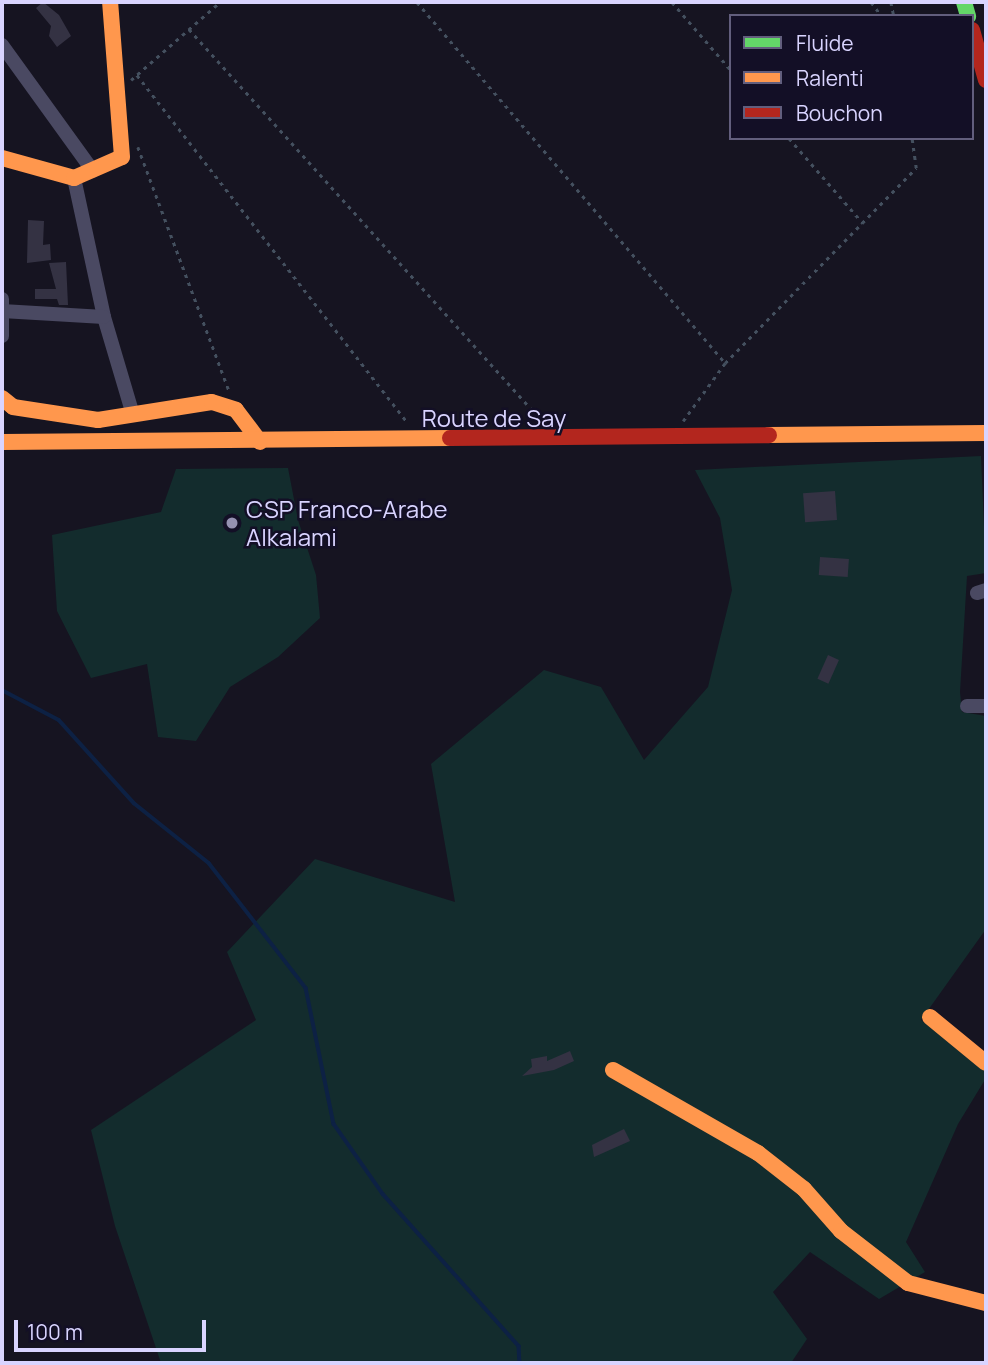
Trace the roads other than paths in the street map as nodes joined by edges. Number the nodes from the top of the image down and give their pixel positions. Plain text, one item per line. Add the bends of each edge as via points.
1 (110, 2) edge
2 (974, 37) edge
3 (2, 45) edge
4 (986, 80) edge
5 (2, 158) edge
6 (93, 171) junction
7 (74, 178) junction
8 (2, 307) edge
9 (104, 317) junction
10 (2, 336) edge
11 (2, 398) edge
12 (133, 415) junction
13 (986, 433) edge
14 (2, 442) edge
15 (260, 442) junction
16 (967, 706) dead end
17 (986, 706) edge
18 (930, 1017) dead end
19 (986, 1063) edge
20 (613, 1070) dead end
21 (986, 1303) edge

1 - 6 main road via 122,157
2 - 4 main road
3 - 6 street
5 - 7 main road
6 - 7 main road
7 - 9 street
8 - 9 street
8 - 10 street
9 - 12 street
11 - 12 main road via 13,407 98,420
12 - 15 main road via 212,402 236,410
13 - 15 main road, Route de Say
14 - 15 main road, Route de Say
16 - 17 street
18 - 19 main road
20 - 21 main road via 773,1164 841,1231 908,1283

